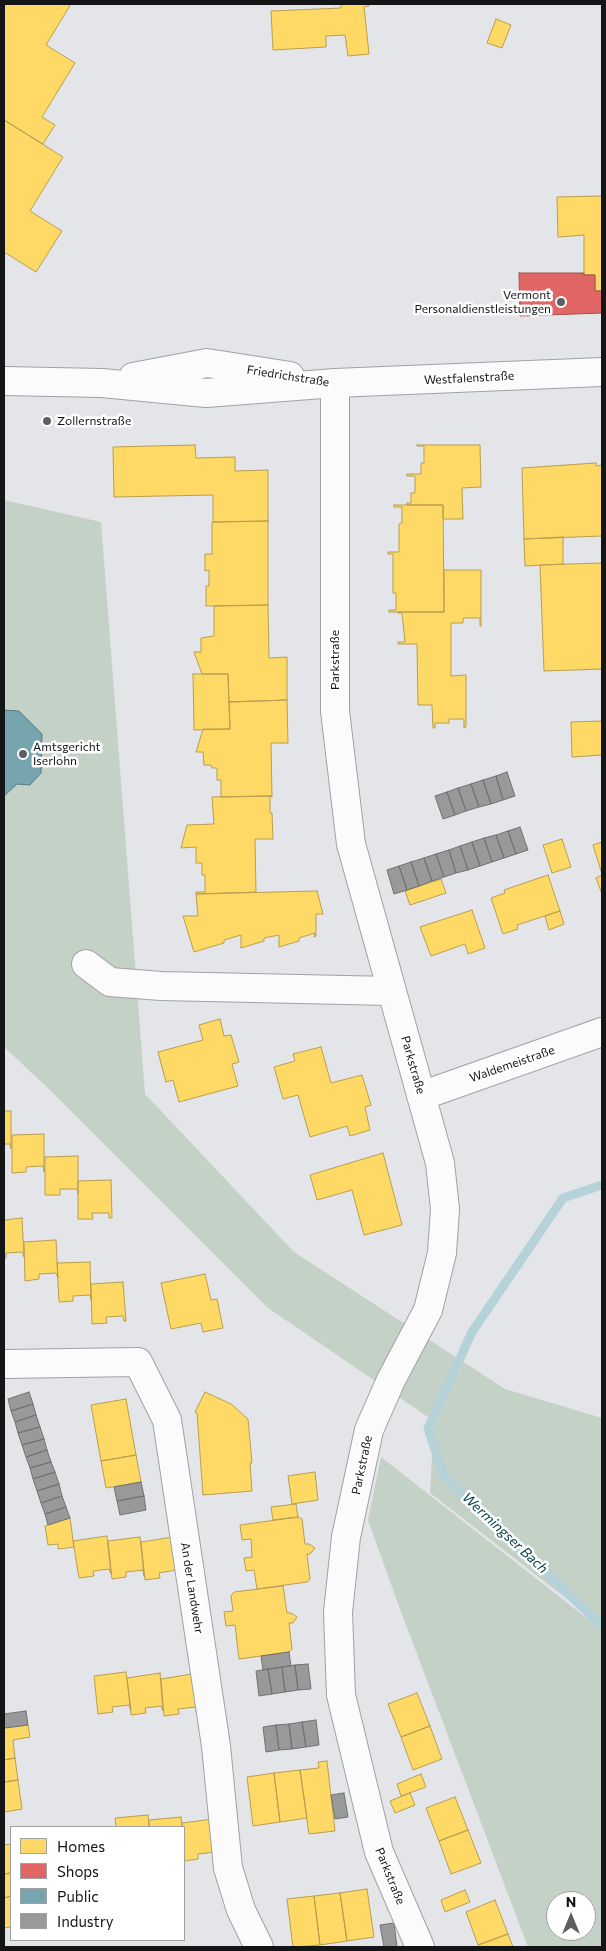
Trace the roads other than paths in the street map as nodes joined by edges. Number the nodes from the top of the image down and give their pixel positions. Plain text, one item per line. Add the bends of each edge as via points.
1 (602, 372) edge
2 (4, 381) edge
3 (335, 384) junction
4 (86, 964) dead end
5 (391, 990) junction
6 (602, 1032) edge
7 (421, 1096) junction
8 (4, 1364) edge
9 (259, 1947) edge
10 (420, 1947) edge

1 - 3 street, Westfalenstraße
2 - 3 street, Friedrichstraße via 102,383 206,393
3 - 5 street, Parkstraße via 335,711 351,844
4 - 5 street via 110,982 160,986
5 - 7 street, Parkstraße
6 - 7 street, Waldemeistraße
7 - 10 street, Parkstraße via 440,1163 445,1209 442,1253 428,1310 369,1430 346,1537 338,1612 341,1695 378,1852
8 - 9 street, An der Landwehr via 138,1362 167,1420 216,1746 228,1868 241,1910

